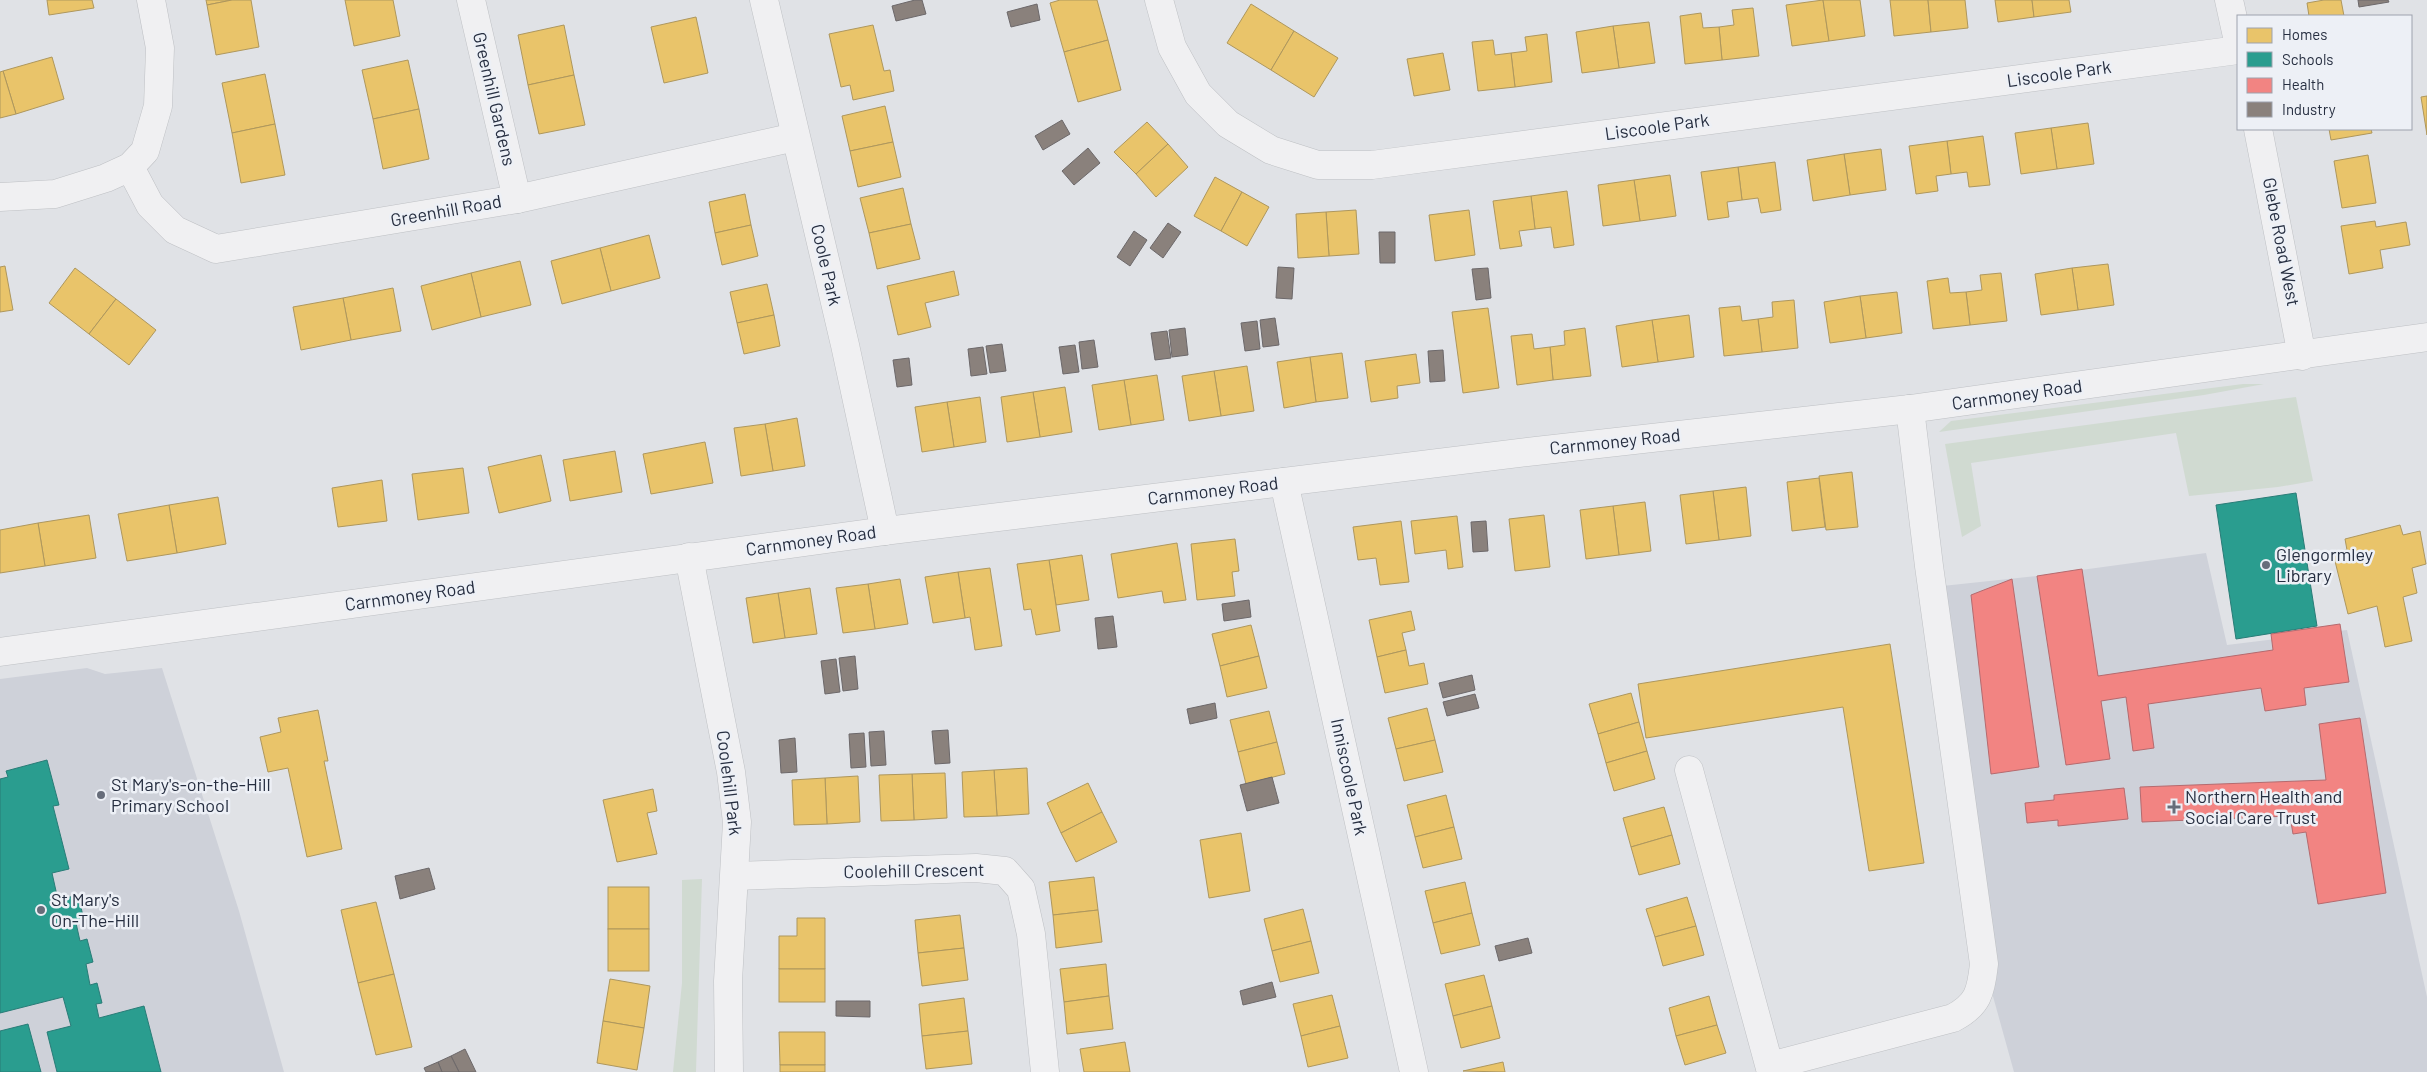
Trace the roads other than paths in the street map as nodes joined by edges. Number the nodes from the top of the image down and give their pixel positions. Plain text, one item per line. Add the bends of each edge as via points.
1 (151, 0) edge
2 (471, 0) edge
3 (764, 0) edge
4 (1159, 0) edge
5 (2229, 0) edge
6 (2237, 37) edge
7 (2237, 50) edge
8 (2258, 130) edge
9 (796, 137) junction
10 (130, 167) junction
11 (0, 197) edge
12 (517, 199) junction
13 (2427, 337) edge
14 (2302, 356) junction
15 (1910, 409) junction
16 (1284, 482) junction
17 (885, 530) junction
18 (689, 557) junction
19 (0, 652) edge
20 (1689, 770) dead end
21 (735, 876) junction
22 (1770, 1069) edge
23 (729, 1072) edge
24 (1045, 1072) edge
25 (1414, 1072) edge

1 - 10 street via 160,48 158,106 145,151
2 - 12 street, Greenhill Gardens
3 - 9 street, Coole Park
4 - 7 street, Liscoole Park via 1172,47 1198,94 1228,124 1271,150 1318,165 1372,165
5 - 6 street
8 - 14 street, Glebe Road West
9 - 12 street, Greenhill Road
9 - 17 street, Coole Park
10 - 11 street via 55,194
10 - 12 street, Greenhill Road via 150,205 175,230 216,249
13 - 14 street, Carnmoney Road
14 - 15 street, Carnmoney Road
15 - 16 street, Carnmoney Road
15 - 22 street via 1984,964 1981,990 1968,1010 1952,1018
16 - 17 street, Carnmoney Road
16 - 25 street, Inniscoole Park
17 - 18 street, Carnmoney Road
18 - 19 street, Carnmoney Road
18 - 21 street, Coolehill Park via 731,772 737,822
20 - 22 street
21 - 23 street, Coolehill Park via 728,980
21 - 24 street, Coolehill Crescent via 976,868 1005,871 1021,888 1031,934

